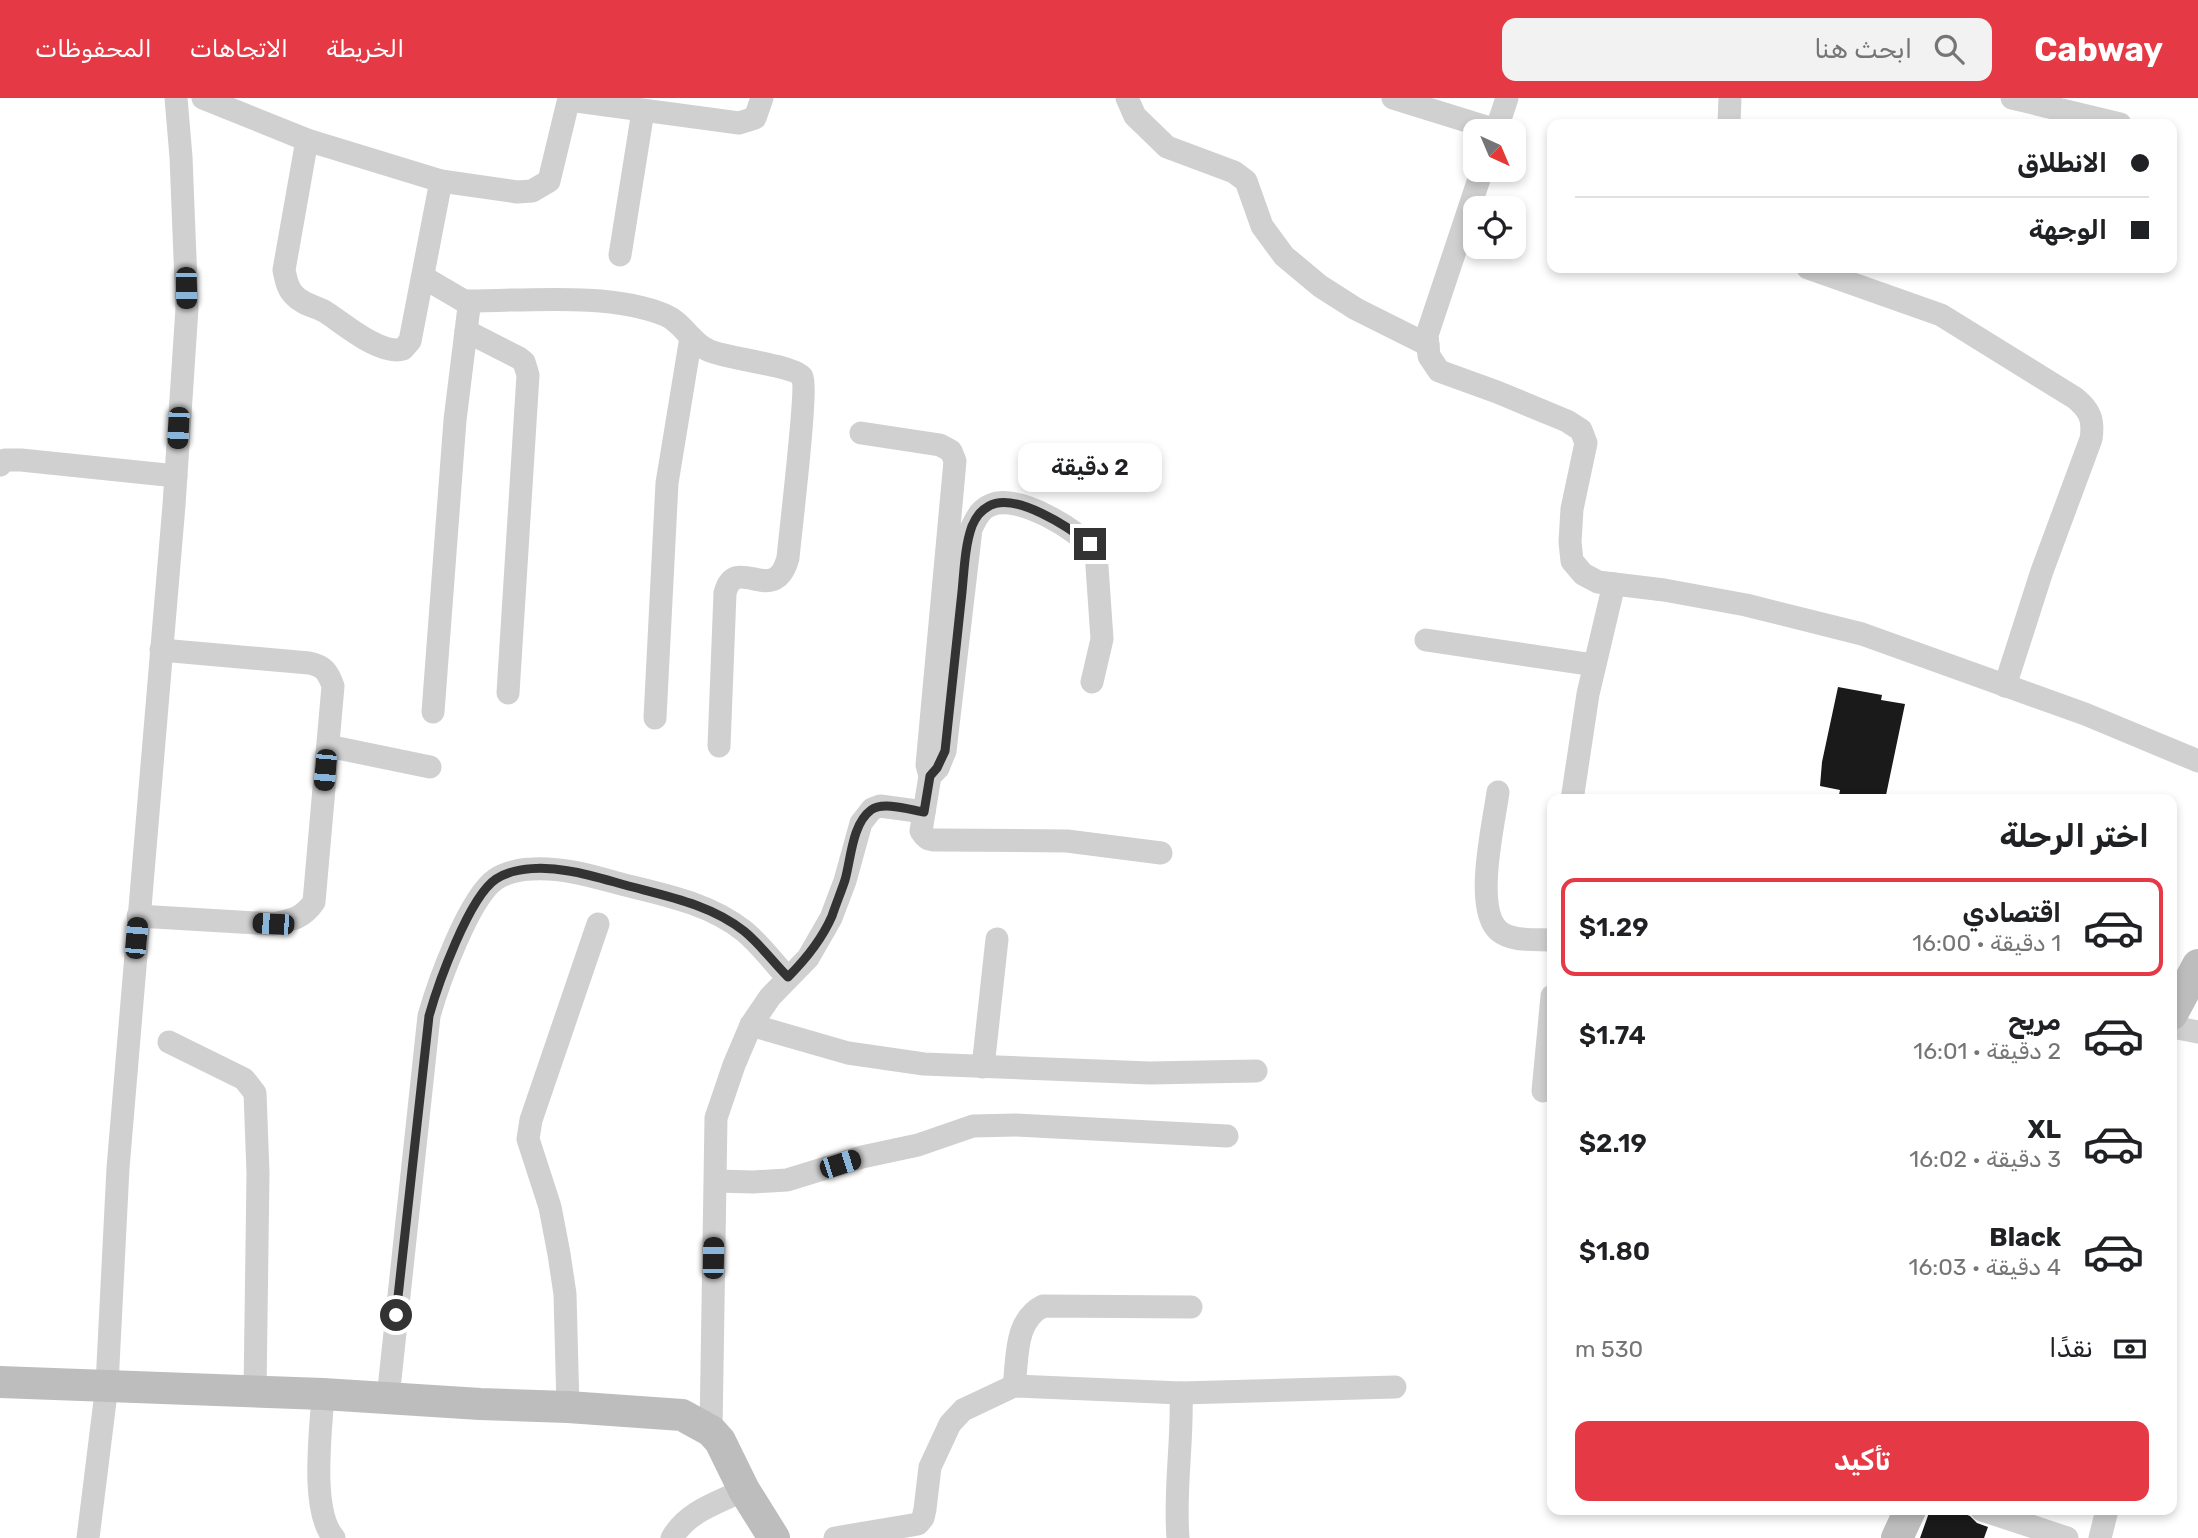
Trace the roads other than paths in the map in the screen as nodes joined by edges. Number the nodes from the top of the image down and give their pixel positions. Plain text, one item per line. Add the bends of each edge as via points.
1 (176, 98) edge
2 (203, 98) edge
3 (762, 98) edge
4 (1126, 98) edge
5 (1393, 98) edge
6 (1507, 98) edge
7 (1730, 98) edge
8 (2012, 98) edge
9 (569, 99) edge
10 (248, 108) edge
11 (643, 111) junction
12 (1500, 119) edge
13 (1730, 119) edge
14 (2099, 119) edge
15 (1463, 120) edge
16 (307, 140) junction
17 (442, 181) junction
18 (1478, 182) edge
19 (620, 255) dead end
20 (1822, 273) edge
21 (423, 276) junction
22 (464, 301) junction
23 (466, 331) junction
24 (691, 337) junction
25 (1428, 345) junction
26 (861, 433) dead end
27 (0, 465) edge
28 (176, 476) junction
29 (1614, 584) junction
30 (1426, 640) dead end
31 (161, 650) junction
32 (1594, 666) junction
33 (1092, 682) dead end
34 (2005, 685) junction
35 (508, 693) dead end
36 (433, 712) dead end
37 (654, 718) dead end
38 (328, 746) junction
39 (719, 746) dead end
40 (2198, 761) edge
41 (430, 767) dead end
42 (930, 776) junction
43 (1498, 792) dead end
44 (1573, 794) edge
45 (924, 812) junction
46 (1161, 853) dead end
47 (138, 916) junction
48 (598, 924) dead end
49 (997, 939) dead end
50 (1547, 940) edge
51 (2198, 965) edge
52 (788, 977) junction
53 (2177, 1005) edge
54 (751, 1025) junction
55 (2177, 1028) edge
56 (2198, 1032) edge
57 (169, 1042) dead end
58 (1547, 1049) edge
59 (983, 1067) junction
60 (1256, 1071) dead end
61 (1543, 1091) dead end
62 (1227, 1136) dead end
63 (716, 1181) junction
64 (1191, 1307) dead end
65 (0, 1382) edge
66 (107, 1385) junction
67 (1014, 1386) junction
68 (1395, 1387) dead end
69 (255, 1392) junction
70 (1181, 1393) junction
71 (323, 1394) junction
72 (388, 1398) junction
73 (568, 1407) junction
74 (711, 1430) junction
75 (744, 1490) junction
76 (1908, 1515) edge
77 (1997, 1515) edge
78 (2107, 1515) edge
79 (88, 1538) edge
80 (334, 1538) edge
81 (672, 1538) edge
82 (774, 1538) edge
83 (835, 1538) edge
84 (1178, 1538) edge
85 (1897, 1538) edge
86 (2067, 1538) edge
87 (2100, 1538) edge

1 - 28 street via 187,308
2 - 10 street
3 - 11 street via 755,118 739,123
4 - 25 street via 1135,116 1167,147 1234,172 1246,181 1262,226 1284,256 1320,286
5 - 15 street
6 - 12 street
7 - 13 street
8 - 14 street
9 - 11 street
9 - 17 street via 549,181 541,188 517,192
10 - 16 street
11 - 19 street
16 - 17 street
16 - 21 street via 284,270 292,294 345,328 398,351 410,341
17 - 21 street
18 - 25 street via 1427,335
20 - 34 street via 1941,316 2074,398 2091,416 2091,439
21 - 22 street
22 - 23 street via 469,307
22 - 24 street via 629,303 674,319
23 - 35 street via 519,358 528,375
23 - 36 street
24 - 37 street via 667,483
24 - 39 street via 710,351 797,372 803,381 784,571 769,582 733,578 724,593
25 - 29 street via 1439,372 1581,430 1586,443 1572,509 1572,561 1583,574
26 - 42 street via 940,445 956,461 927,765
27 - 28 street via 5,460 22,460
28 - 31 street
29 - 32 street
29 - 34 street via 1746,605 1862,634
30 - 32 street
31 - 38 street via 320,665 329,673 333,687
31 - 47 street
32 - 44 street
33 - 42 street via 1102,639 1096,552 1079,535 1028,508 992,504 978,514 971,529 945,751
34 - 40 street
38 - 41 street
38 - 47 street via 314,902 306,914 273,924
42 - 45 street
43 - 50 street via 1485,890 1488,911 1499,931 1511,937
45 - 46 street via 921,831 928,840 1067,841
45 - 52 street via 880,806 867,815 831,918 807,958
47 - 66 street
48 - 73 street via 528,1139 550,1207 565,1294
49 - 59 street
51 - 53 street
52 - 54 street
52 - 72 street via 743,930 704,908 669,896 568,870 531,869 496,879 486,889 437,987 429,1016
54 - 59 street via 848,1053
54 - 63 street via 716,1118
55 - 56 street
57 - 69 street via 244,1079 255,1093
58 - 61 street
59 - 60 street via 1149,1073
62 - 63 street via 973,1126 787,1180
63 - 74 street
64 - 67 street via 1042,1306 1030,1312 1021,1327
65 - 66 street
66 - 69 street
66 - 79 street
67 - 70 street
67 - 83 street via 971,1405 950,1424 930,1467 925,1509 918,1524
68 - 70 street
69 - 71 street
70 - 84 street
71 - 72 street
71 - 80 street via 321,1512
72 - 73 street
73 - 74 street via 682,1415
74 - 75 street
75 - 81 street via 693,1515
75 - 82 street
76 - 85 street
77 - 86 street
78 - 87 street

